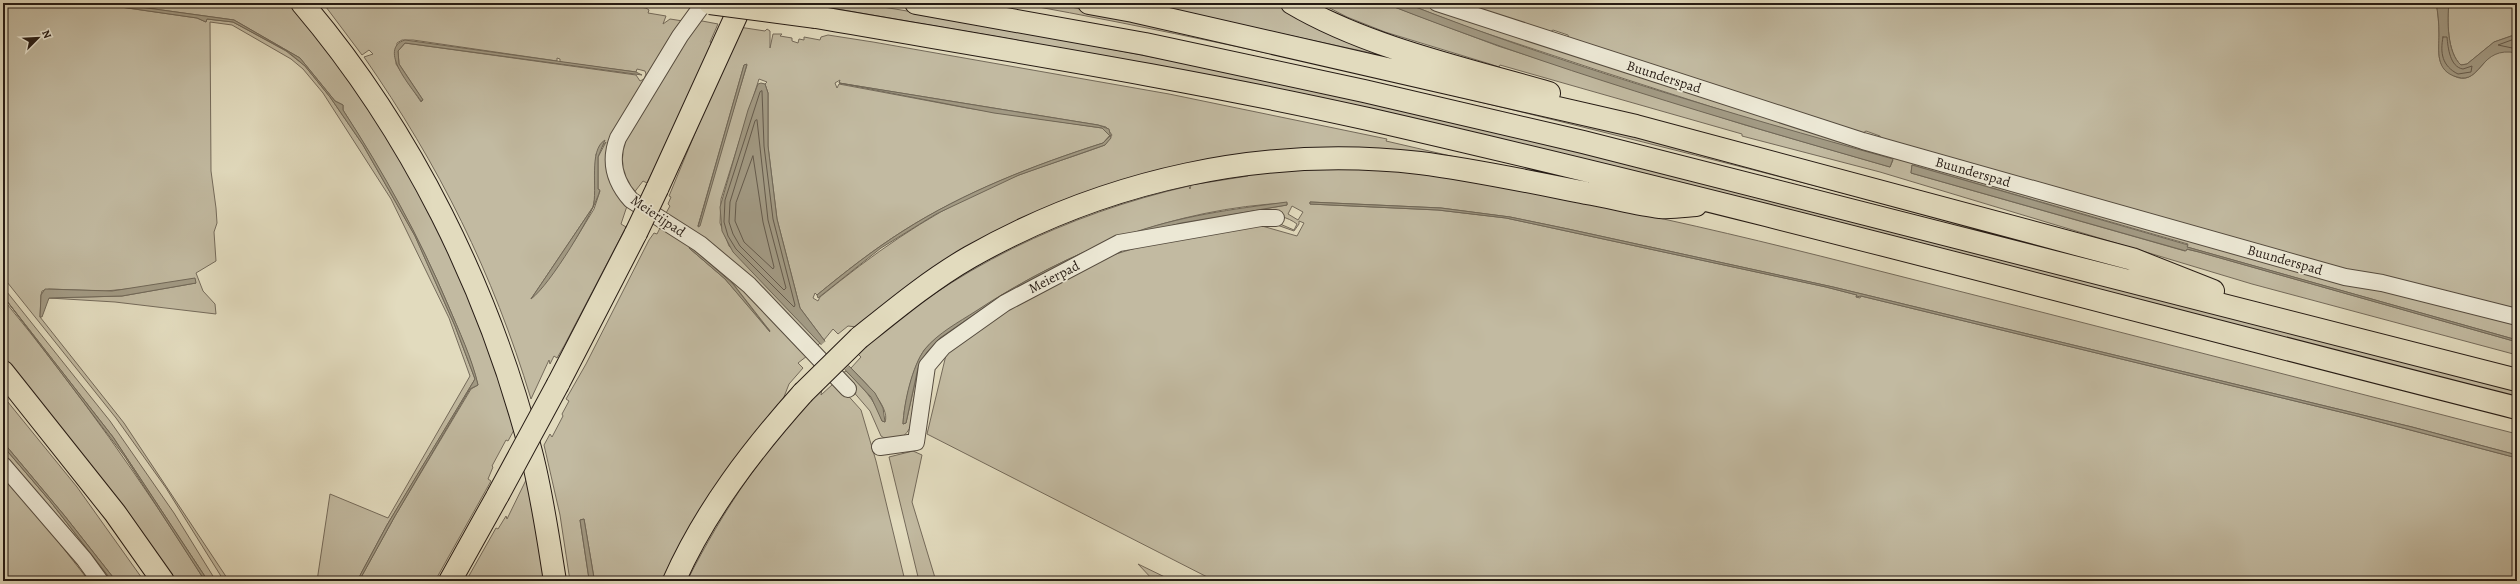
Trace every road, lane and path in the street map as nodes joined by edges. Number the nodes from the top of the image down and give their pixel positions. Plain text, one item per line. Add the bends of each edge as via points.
1 (302, 3) edge
2 (704, 3) edge
3 (710, 3) edge
4 (742, 3) edge
5 (916, 3) edge
6 (1089, 3) edge
7 (1292, 3) edge
8 (1437, 3) edge
9 (1636, 126) junction
10 (1719, 204) junction
11 (1276, 218) dead end
12 (2517, 317) edge
13 (2302, 326) junction
14 (3, 372) edge
15 (2517, 380) edge
16 (848, 389) dead end
17 (2517, 408) edge
18 (880, 447) dead end
19 (3, 465) edge
20 (100, 581) edge
21 (163, 581) edge
22 (450, 581) edge
23 (555, 581) edge
24 (674, 581) edge

1 - 23 highway via 327,32 371,94 418,170 459,249 494,335 518,405 543,508
2 - 16 street, Meierijpad via 680,36 618,138 614,150 616,175 622,190 631,200 700,244 749,285
3 - 10 highway, bridge via 816,17 1143,74 1362,118
4 - 22 highway, bridge via 636,233 558,384
5 - 13 highway via 1145,44 1364,90 1583,142
6 - 9 highway
7 - 9 highway via 1325,22 1385,44 1554,94
8 - 12 street, Buunderspad via 1863,141 2345,277 2382,283
9 - 13 highway via 2132,259
10 - 17 highway
10 - 24 highway, bridge via 1662,207 1420,163 1315,158 1204,170 1149,183 1086,203 1028,226 968,258 910,297 859,338 803,393 764,437 714,506
11 - 18 street, Meierpad via 1261,218 1119,243 1005,303 943,346 927,366 916,442
13 - 15 highway
14 - 21 highway via 115,512
19 - 20 street

